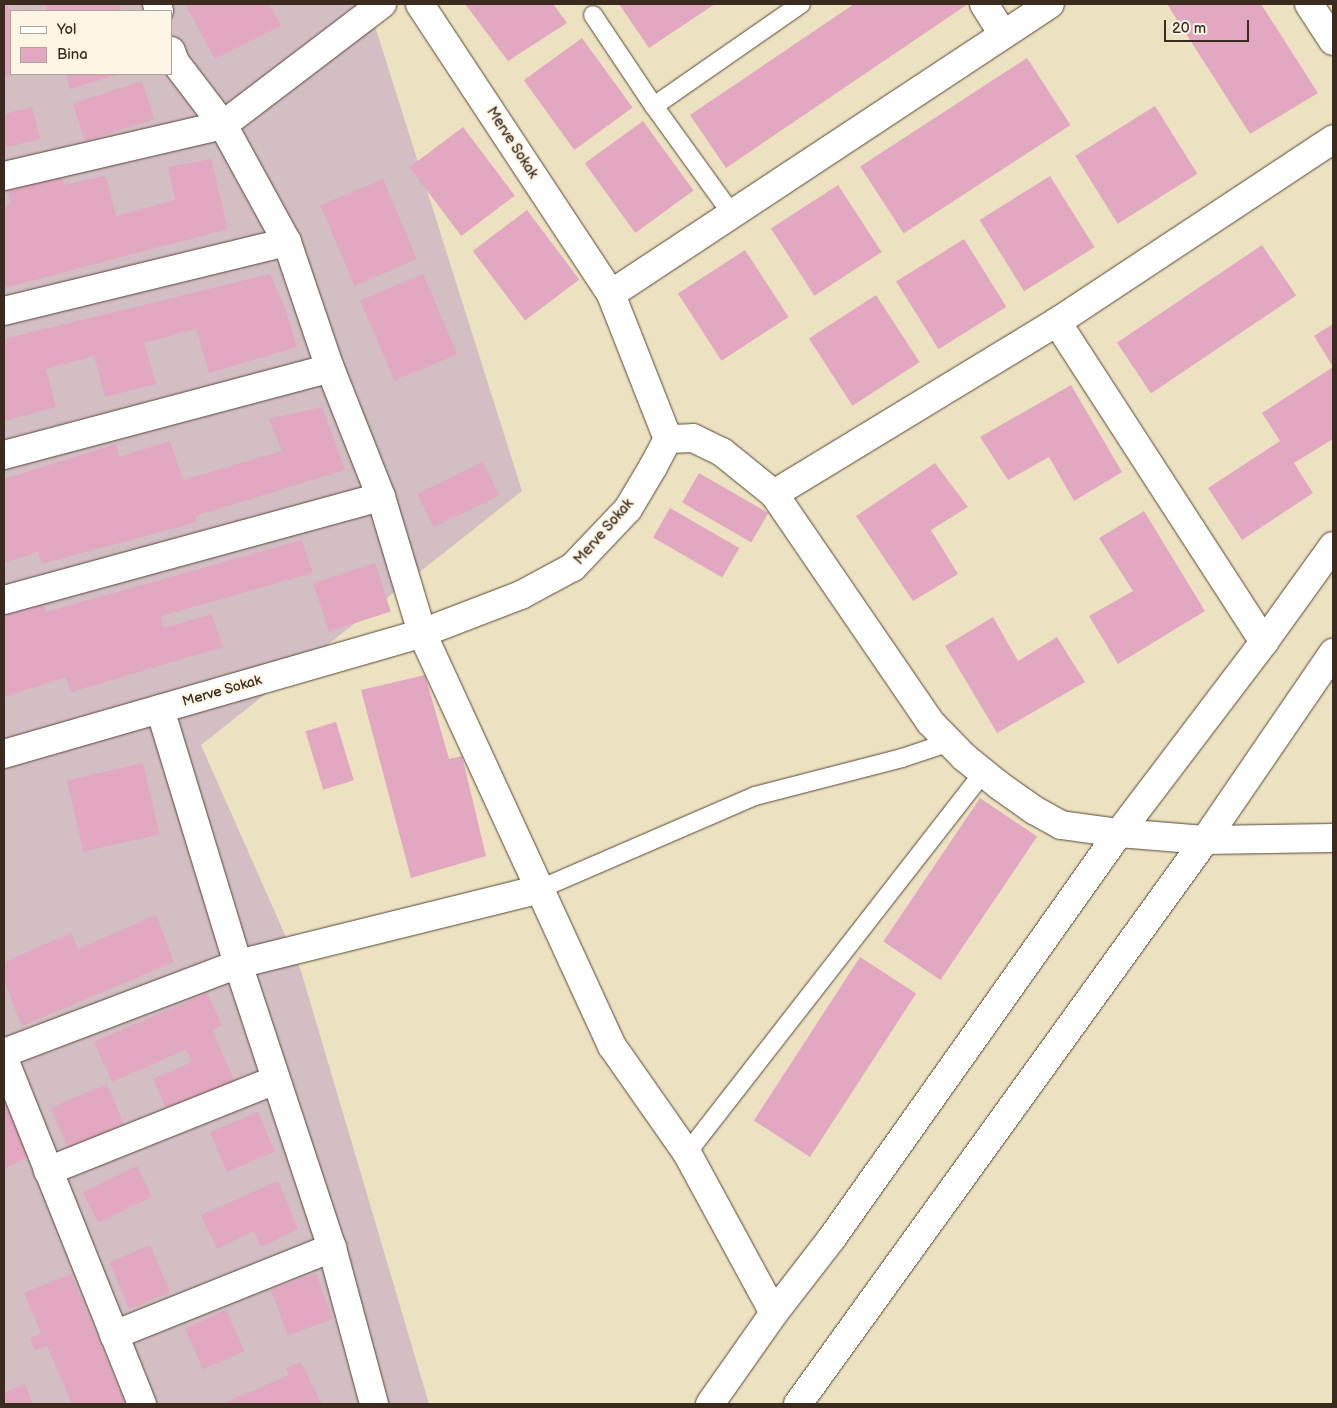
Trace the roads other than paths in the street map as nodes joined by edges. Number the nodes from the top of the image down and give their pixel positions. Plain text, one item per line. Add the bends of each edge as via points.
1 (382, 4) edge
2 (420, 4) edge
3 (801, 4) edge
4 (984, 4) edge
5 (1050, 4) edge
6 (1309, 4) edge
7 (593, 15) dead end
8 (1003, 34) junction
9 (1333, 41) edge
10 (172, 54) edge
11 (654, 106) junction
12 (223, 125) junction
13 (1333, 138) edge
14 (4, 176) edge
15 (732, 214) junction
16 (287, 242) junction
17 (611, 294) junction
18 (4, 311) edge
19 (1057, 322) junction
20 (330, 368) junction
21 (668, 439) junction
22 (4, 455) edge
23 (774, 494) junction
24 (381, 497) junction
25 (1333, 546) edge
26 (4, 600) edge
27 (422, 633) junction
28 (1264, 642) junction
29 (1333, 653) edge
30 (160, 709) junction
31 (950, 742) junction
32 (4, 754) edge
33 (983, 773) junction
34 (1119, 833) junction
35 (1333, 838) edge
36 (1206, 840) junction
37 (540, 889) junction
38 (238, 964) junction
39 (4, 1053) edge
40 (4, 1059) edge
41 (276, 1080) junction
42 (687, 1153) junction
43 (48, 1171) junction
44 (332, 1248) junction
45 (774, 1313) junction
46 (114, 1335) junction
47 (142, 1404) edge
48 (374, 1404) edge
49 (710, 1404) edge
50 (798, 1404) edge

1 - 12 street
2 - 17 street, Merve Sokak
3 - 11 lane
4 - 8 street
5 - 8 street
6 - 9 street
7 - 11 lane
8 - 15 street
10 - 12 street
11 - 15 lane
12 - 14 street
12 - 16 street
13 - 19 street
15 - 17 street
16 - 18 street
16 - 20 street
17 - 21 street, Merve Sokak
19 - 23 street
19 - 28 street
20 - 22 street
20 - 24 street
21 - 23 street via 693,438 722,452
21 - 27 street, Merve Sokak via 628,509 573,567 521,595
23 - 31 street via 930,722
24 - 26 street
24 - 27 street
25 - 28 street
27 - 30 street, Merve Sokak
27 - 37 street
28 - 34 street
29 - 36 street
30 - 32 street, Merve Sokak
30 - 38 street
31 - 33 street
31 - 37 lane via 902,758 755,796
33 - 34 street via 1061,825
33 - 42 lane
34 - 36 street
34 - 45 street via 832,1238
35 - 36 street
36 - 50 street
37 - 38 street
37 - 42 street via 612,1046
38 - 39 street
38 - 41 street
40 - 43 street
41 - 43 street
41 - 44 street
42 - 45 street
43 - 46 street
44 - 46 street
44 - 48 street
45 - 49 street
46 - 47 street

